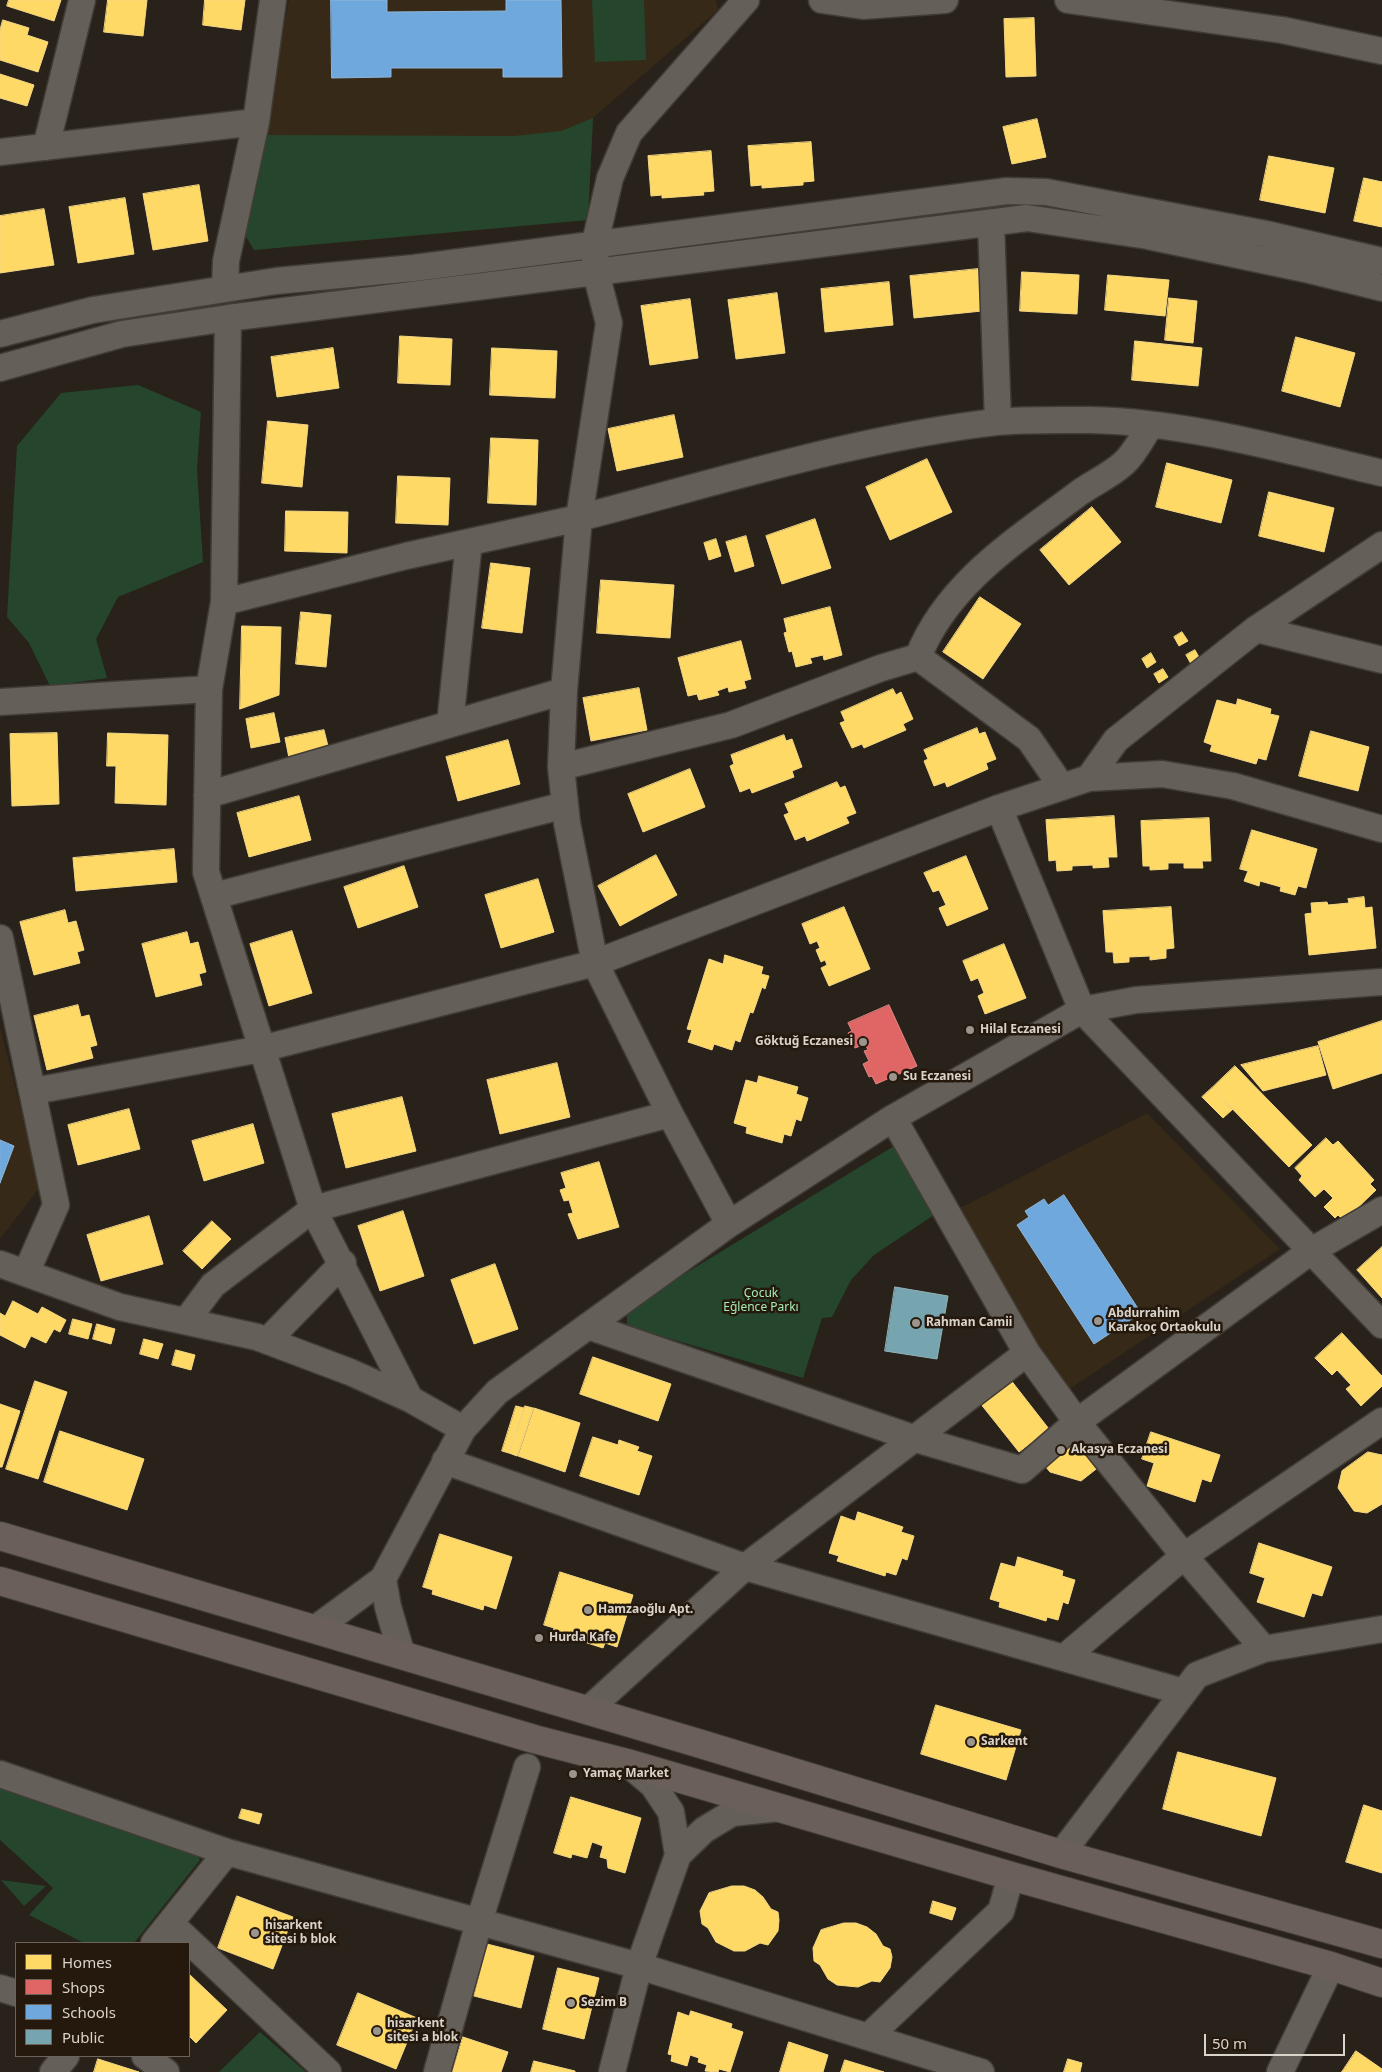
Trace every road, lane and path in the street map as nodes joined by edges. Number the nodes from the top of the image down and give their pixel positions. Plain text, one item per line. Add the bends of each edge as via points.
1 (82, 0) edge
2 (273, 0) edge
3 (746, 0) edge
4 (822, 0) edge
5 (945, 0) edge
6 (1068, 0) edge
7 (1382, 51) edge
8 (256, 122) junction
9 (46, 147) junction
10 (0, 152) edge
11 (991, 223) junction
12 (594, 244) junction
13 (1382, 261) edge
14 (596, 273) junction
15 (1382, 288) edge
16 (224, 289) junction
17 (228, 318) junction
18 (0, 334) edge
19 (0, 368) edge
20 (998, 422) junction
21 (1150, 426) junction
22 (1382, 473) edge
23 (579, 518) junction
24 (468, 542) junction
25 (1382, 545) edge
26 (224, 602) junction
27 (1256, 629) junction
28 (918, 657) junction
29 (1382, 660) edge
30 (209, 689) junction
31 (564, 691) junction
32 (0, 702) edge
33 (450, 724) junction
34 (561, 768) junction
35 (1089, 778) junction
36 (1062, 787) junction
37 (208, 795) junction
38 (565, 805) junction
39 (998, 808) junction
40 (1382, 830) edge
41 (214, 896) junction
42 (0, 938) edge
43 (595, 963) junction
44 (1382, 982) edge
45 (1082, 1010) junction
46 (261, 1049) junction
47 (34, 1091) junction
48 (670, 1114) junction
49 (893, 1118) junction
50 (313, 1209) junction
51 (1382, 1210) edge
52 (729, 1224) junction
53 (1311, 1251) junction
54 (343, 1263) junction
55 (0, 1264) edge
56 (26, 1273) junction
57 (186, 1321) junction
58 (1382, 1325) edge
59 (588, 1326) junction
60 (266, 1340) junction
61 (1027, 1353) junction
62 (410, 1399) junction
63 (1382, 1421) edge
64 (1077, 1422) junction
65 (463, 1429) junction
66 (916, 1439) junction
67 (445, 1461) junction
68 (0, 1536) edge
69 (1184, 1556) junction
70 (745, 1566) junction
71 (383, 1579) junction
72 (0, 1581) edge
73 (315, 1629) junction
74 (1382, 1629) edge
75 (1264, 1649) junction
76 (402, 1655) junction
77 (1065, 1657) junction
78 (1183, 1692) junction
79 (588, 1710) junction
80 (627, 1763) junction
81 (527, 1767) dead end
82 (0, 1774) edge
83 (780, 1808) junction
84 (227, 1852) junction
85 (1061, 1854) junction
86 (678, 1855) junction
87 (1011, 1876) junction
88 (479, 1922) junction
89 (162, 1933) edge
90 (173, 1942) edge
91 (1382, 1944) edge
92 (190, 1956) edge
93 (639, 1966) junction
94 (1331, 1966) junction
95 (1382, 1983) edge
96 (0, 1988) edge
97 (15, 1993) edge
98 (868, 2037) junction
99 (65, 2057) edge
100 (146, 2057) edge
101 (53, 2072) edge
102 (166, 2072) edge
103 (328, 2072) edge
104 (437, 2072) edge
105 (612, 2072) edge
106 (981, 2072) edge
107 (1280, 2072) edge

1 - 9 street
2 - 8 street
3 - 12 street via 629,133 610,178
4 - 5 street via 863,6
6 - 7 street via 1282,30
8 - 9 street
8 - 16 street via 226,261
9 - 10 street
11 - 14 street
11 - 15 street via 1027,218 1148,236
11 - 20 street
12 - 13 street via 1007,191 1036,192 1266,234
12 - 14 street
12 - 16 street
14 - 17 street
14 - 23 street via 609,323
16 - 18 street via 93,310
17 - 19 street via 122,334
17 - 26 street
20 - 21 street via 1092,420
20 - 23 street via 848,450
21 - 22 street via 1248,441
21 - 28 street via 1123,464 1015,541 969,579 926,636
23 - 24 street
23 - 31 street
24 - 26 street
24 - 33 street
25 - 27 street
26 - 30 street
27 - 29 street
27 - 35 street via 1116,740
28 - 34 street via 731,725
28 - 36 street via 1029,739
30 - 32 street
30 - 37 street
31 - 33 street
31 - 34 street
33 - 37 street
34 - 38 street
35 - 36 street
35 - 40 street via 1162,774 1233,786
36 - 39 street
37 - 41 street via 206,872
38 - 41 street
38 - 43 street
39 - 43 street
39 - 45 street
41 - 46 street
42 - 47 street
43 - 46 street
43 - 48 street
44 - 45 street via 1136,1000
45 - 49 street
45 - 53 street
46 - 47 street
46 - 50 street
47 - 56 street via 56,1205
48 - 50 street
48 - 52 street
49 - 52 street
49 - 61 street
50 - 54 street
50 - 57 street via 213,1285
51 - 53 street
52 - 59 street
53 - 58 street
53 - 64 street
54 - 60 street
54 - 62 street
55 - 56 street
56 - 57 street via 120,1307
57 - 60 street
59 - 65 street via 497,1392
59 - 66 street
60 - 62 street
61 - 64 street
61 - 66 street
62 - 65 street
63 - 69 street
64 - 66 street via 1022,1470
64 - 69 street
65 - 67 street
66 - 70 street
67 - 70 street
67 - 71 street
68 - 73 main road
69 - 75 street
69 - 77 street
70 - 77 street
70 - 79 street
71 - 73 street
71 - 76 street
72 - 80 main road via 296,1670
73 - 76 main road
74 - 75 street
75 - 78 street via 1197,1675
76 - 79 main road
77 - 78 street
78 - 85 street
79 - 85 main road
80 - 83 main road
80 - 86 street via 653,1785 671,1812
81 - 88 street
82 - 84 street
83 - 86 street via 732,1813 704,1830
83 - 87 main road
84 - 88 street
84 - 89 street
85 - 91 main road
86 - 93 street
87 - 94 main road
87 - 98 street via 1001,1911
88 - 93 street
88 - 104 street
89 - 90 street
92 - 103 street
93 - 98 street
93 - 105 street
94 - 95 main road
94 - 107 street
96 - 97 street
98 - 106 street
99 - 101 street
100 - 102 street

